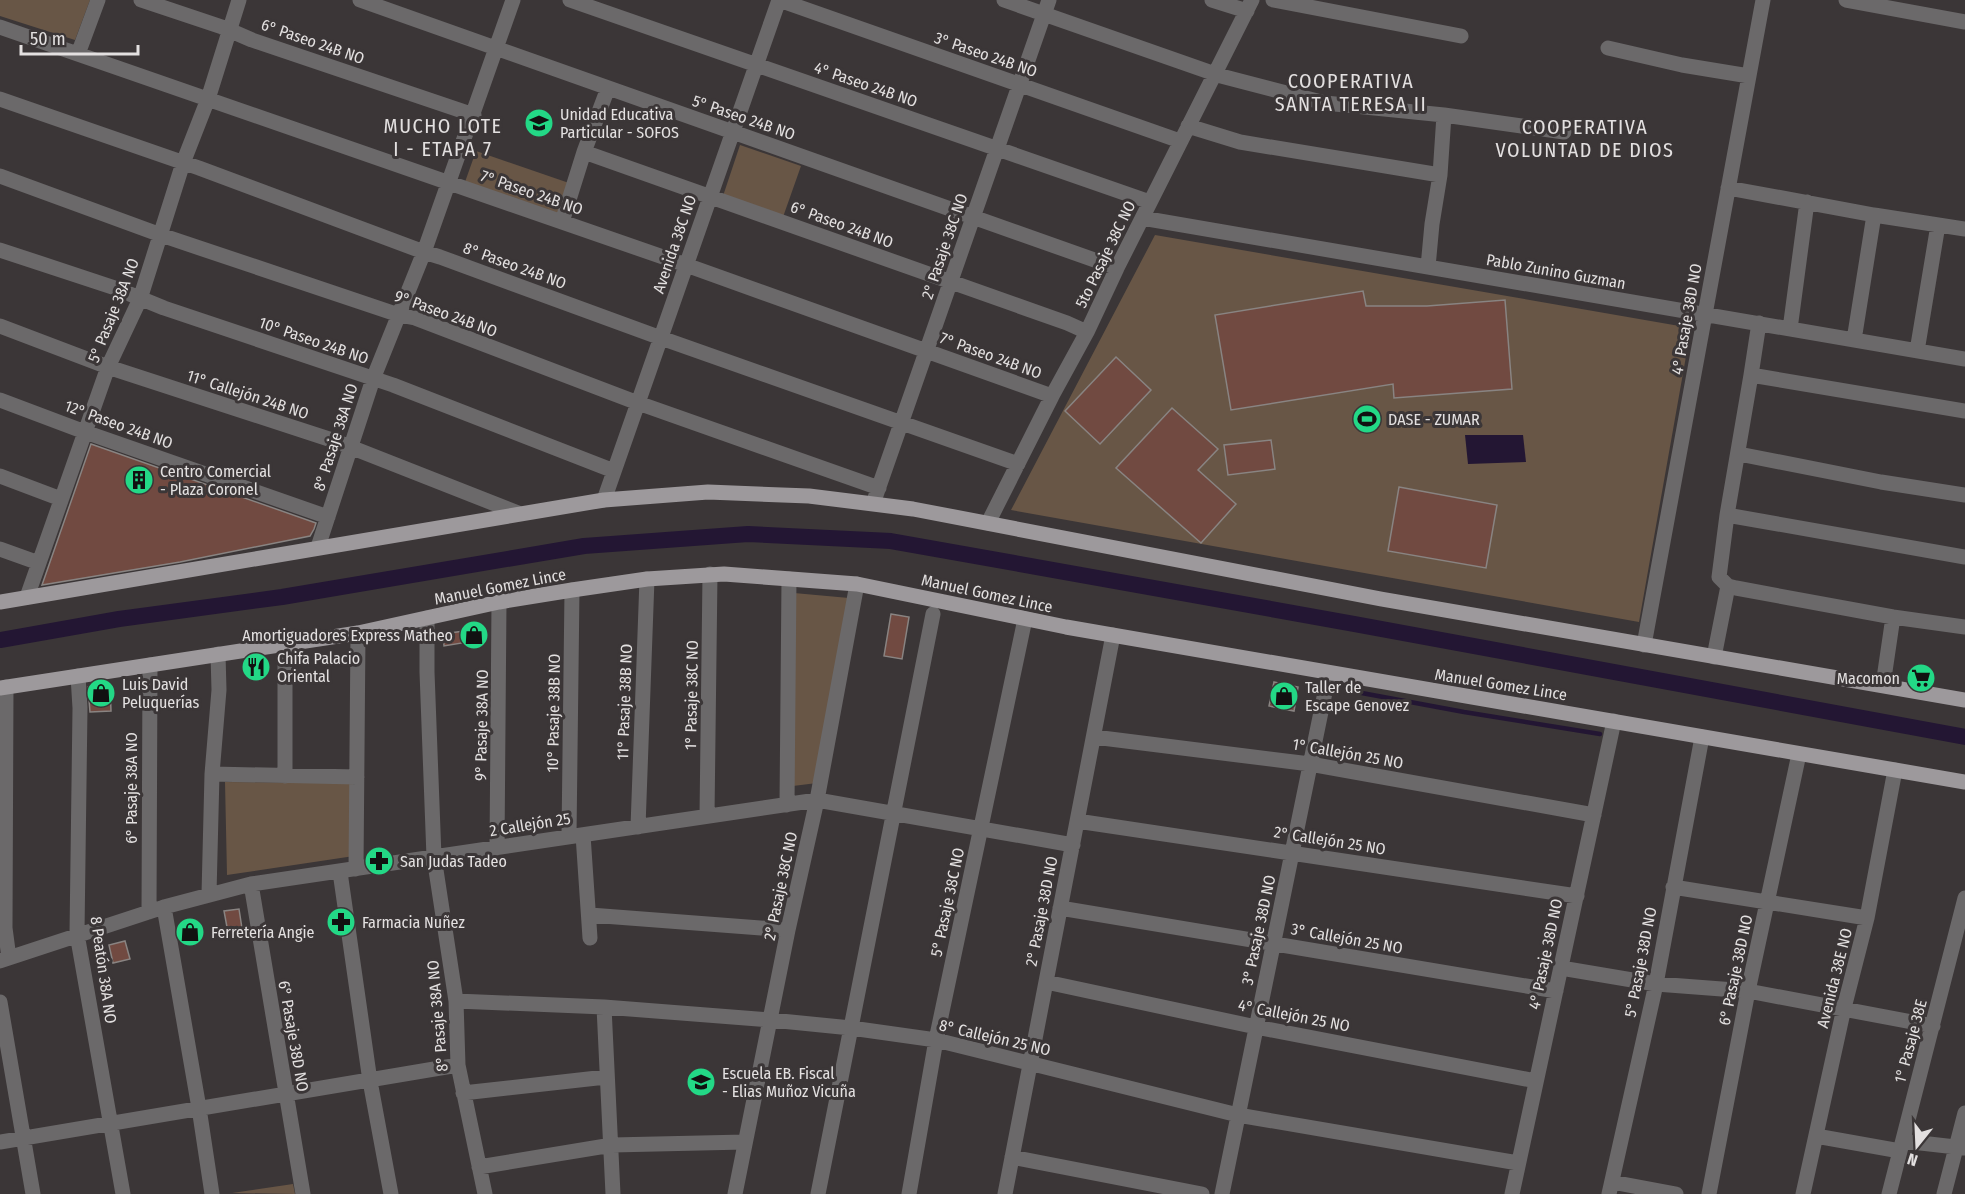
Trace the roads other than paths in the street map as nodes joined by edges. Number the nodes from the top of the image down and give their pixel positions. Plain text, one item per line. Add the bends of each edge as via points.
1 (98, 0) edge
2 (141, 0) edge
3 (239, 0) edge
4 (360, 0) edge
5 (513, 0) edge
6 (570, 0) edge
7 (779, 0) edge
8 (1004, 0) edge
9 (1212, 0) edge
10 (1273, 0) edge
11 (1763, 0) edge
12 (1846, 0) edge
13 (1249, 5) edge
14 (1047, 7) edge
15 (1965, 22) edge
16 (0, 27) edge
17 (228, 30) junction
18 (1461, 36) dead end
19 (496, 48) junction
20 (1608, 48) dead end
21 (78, 54) junction
22 (756, 65) junction
23 (1215, 73) junction
24 (1749, 76) junction
25 (1020, 85) junction
26 (608, 88) junction
27 (0, 99) edge
28 (208, 99) junction
29 (474, 115) junction
30 (1444, 115) junction
31 (1188, 126) junction
32 (733, 132) junction
33 (1564, 132) dead end
34 (1180, 141) junction
35 (997, 149) junction
36 (584, 152) junction
37 (183, 164) junction
38 (0, 176) edge
39 (1440, 176) junction
40 (448, 182) junction
41 (1728, 188) junction
42 (710, 196) junction
43 (1150, 202) junction
44 (1807, 202) junction
45 (1874, 215) junction
46 (973, 218) junction
47 (1142, 218) junction
48 (562, 222) junction
49 (1938, 225) junction
50 (1965, 229) edge
51 (161, 235) junction
52 (0, 250) edge
53 (424, 252) junction
54 (686, 265) junction
55 (1428, 267) junction
56 (1116, 268) junction
57 (951, 282) junction
58 (140, 299) junction
59 (1705, 314) junction
60 (399, 315) junction
61 (1759, 323) junction
62 (0, 326) edge
63 (1790, 329) junction
64 (1087, 332) junction
65 (661, 338) junction
66 (1854, 340) junction
67 (927, 351) junction
68 (1917, 351) junction
69 (1965, 359) edge
70 (108, 367) junction
71 (1751, 375) junction
72 (373, 379) junction
73 (1052, 396) junction
74 (0, 400) edge
75 (638, 403) junction
76 (1965, 411) edge
77 (902, 423) junction
78 (85, 432) junction
79 (352, 448) junction
80 (1739, 454) junction
81 (1017, 464) junction
82 (614, 471) junction
83 (0, 476) edge
84 (879, 488) junction
85 (1965, 495) edge
86 (61, 500) junction
87 (604, 500) junction
88 (873, 504) junction
89 (518, 513) junction
90 (1727, 515) junction
91 (328, 517) junction
92 (987, 523) junction
93 (318, 547) junction
94 (0, 549) edge
95 (1965, 557) edge
96 (39, 563) junction
97 (710, 574) junction
98 (647, 579) junction
99 (789, 579) junction
100 (857, 584) junction
101 (1728, 585) junction
102 (572, 590) junction
103 (27, 597) junction
104 (0, 602) edge
105 (500, 602) junction
106 (933, 614) dead end
107 (1893, 617) junction
108 (427, 618) junction
109 (1025, 619) junction
110 (1965, 627) edge
111 (358, 633) junction
112 (1113, 635) junction
113 (285, 645) junction
114 (1644, 645) junction
115 (218, 654) junction
116 (1714, 657) junction
117 (150, 665) junction
118 (1329, 673) junction
119 (78, 676) junction
120 (1883, 685) junction
121 (3, 688) edge
122 (1965, 700) edge
123 (1614, 721) junction
124 (1094, 737) junction
125 (1702, 737) junction
126 (1799, 754) junction
127 (1310, 764) junction
128 (1895, 770) junction
129 (212, 774) junction
130 (285, 776) junction
131 (357, 777) junction
132 (1965, 782) edge
133 (817, 800) junction
134 (787, 805) junction
135 (895, 813) junction
136 (1594, 815) junction
137 (707, 816) junction
138 (1077, 821) junction
139 (638, 827) junction
140 (981, 830) junction
141 (576, 835) junction
142 (1072, 845) junction
143 (497, 848) junction
144 (1292, 853) junction
145 (434, 857) junction
146 (356, 869) junction
147 (340, 872) junction
148 (251, 884) junction
149 (1673, 887) junction
150 (209, 894) junction
151 (1576, 896) junction
152 (1965, 898) edge
153 (1768, 902) junction
154 (164, 907) junction
155 (1060, 908) junction
156 (149, 912) junction
157 (590, 915) junction
158 (1867, 918) junction
159 (788, 930) junction
160 (78, 934) junction
161 (590, 938) dead end
162 (1274, 943) junction
163 (5, 959) edge
164 (1561, 968) junction
165 (1046, 982) junction
166 (1656, 984) junction
167 (1556, 991) junction
168 (1748, 991) junction
169 (456, 1001) junction
170 (0, 1002) edge
171 (604, 1007) junction
172 (1844, 1008) junction
173 (771, 1020) junction
174 (1256, 1026) junction
175 (1933, 1026) junction
176 (851, 1028) junction
177 (936, 1040) junction
178 (1030, 1063) junction
179 (458, 1065) junction
180 (606, 1077) junction
181 (370, 1081) junction
182 (1536, 1081) junction
183 (463, 1093) junction
184 (286, 1096) junction
185 (200, 1108) junction
186 (1965, 1113) edge
187 (1238, 1115) junction
188 (111, 1123) junction
189 (1816, 1136) junction
190 (24, 1138) junction
191 (0, 1142) edge
192 (745, 1142) junction
193 (612, 1145) junction
194 (1901, 1146) junction
195 (1960, 1148) edge
196 (1012, 1157) junction
197 (1518, 1163) junction
198 (479, 1167) junction
199 (1611, 1188) edge
200 (33, 1194) edge
201 (123, 1194) edge
202 (212, 1194) edge
203 (303, 1194) edge
204 (391, 1194) edge
205 (485, 1194) edge
206 (613, 1194) edge
207 (735, 1194) edge
208 (818, 1194) edge
209 (909, 1194) edge
210 (1005, 1194) edge
211 (1202, 1194) edge
212 (1222, 1194) edge
213 (1512, 1194) edge
214 (1676, 1194) edge
215 (1709, 1194) edge
216 (1803, 1194) edge
217 (1889, 1194) edge
218 (1944, 1194) edge

1 - 21 street
2 - 17 street, 6° Paseo 24B NO
3 - 17 street, 5° Pasaje 38A NO
4 - 19 street, 5° Paseo 24B NO
5 - 19 street, 8° Pasaje 38A NO
6 - 22 street, 4° Paseo 24B NO
7 - 22 street, Avenida 38C NO
7 - 25 street, 3° Paseo 24B NO
8 - 14 street
9 - 13 street
10 - 18 street
11 - 24 street, 4° Pasaje 38D NO
12 - 15 street
13 - 23 street, 5to Pasaje 38C NO
14 - 23 street
14 - 25 street, 2° Pasaje 38C NO
16 - 21 street, 7° Paseo 24B NO
17 - 28 street, 5° Pasaje 38A NO
17 - 29 street, 6° Paseo 24B NO
19 - 26 street, 5° Paseo 24B NO
19 - 29 street, 8° Pasaje 38A NO
20 - 24 street
21 - 28 street, 7° Paseo 24B NO
22 - 32 street, Avenida 38C NO
22 - 35 street, 4° Paseo 24B NO
23 - 30 street via 1325,103
23 - 31 street, 5to Pasaje 38C NO
24 - 41 street, 4° Pasaje 38D NO
25 - 34 street, 3° Paseo 24B NO
25 - 35 street, 2° Pasaje 38C NO
26 - 32 street, 5° Paseo 24B NO
26 - 36 street
27 - 37 street, 8° Paseo 24B NO
28 - 37 street, 5° Pasaje 38A NO
28 - 40 street, 7° Paseo 24B NO
29 - 40 street, 8° Pasaje 38A NO
30 - 33 street
30 - 39 street
31 - 34 street, 5to Pasaje 38C NO
31 - 39 street via 1239,142
32 - 42 street, Avenida 38C NO
32 - 46 street, 5° Paseo 24B NO
34 - 43 street, 5to Pasaje 38C NO
35 - 43 street, 4° Paseo 24B NO
35 - 46 street, 2° Pasaje 38C NO
36 - 42 street, 6° Paseo 24B NO
36 - 48 street
37 - 51 street, 5° Pasaje 38A NO
37 - 53 street, 8° Paseo 24B NO
38 - 51 street, 9° Paseo 24B NO
39 - 55 street
40 - 48 street, 7° Paseo 24B NO
40 - 53 street, 8° Pasaje 38A NO
41 - 44 street
41 - 59 street, 4° Pasaje 38D NO
42 - 54 street, Avenida 38C NO
42 - 57 street, 6° Paseo 24B NO
43 - 47 street, 5to Pasaje 38C NO
44 - 45 street
44 - 63 street
45 - 49 street
45 - 66 street
46 - 56 street, 5° Paseo 24B NO
46 - 57 street, 2° Pasaje 38C NO
47 - 55 street, Pablo Zunino Guzman
47 - 56 street, 5to Pasaje 38C NO
48 - 54 street, 7° Paseo 24B NO
49 - 50 street
49 - 68 street
51 - 58 street, 5° Pasaje 38A NO
51 - 60 street, 9° Paseo 24B NO
52 - 58 street, 10° Paseo 24B NO
53 - 60 street, 8° Pasaje 38A NO
53 - 65 street, 8° Paseo 24B NO
54 - 65 street, Avenida 38C NO
54 - 67 street, 7° Paseo 24B NO
55 - 59 street, Pablo Zunino Guzman
56 - 64 street, 5to Pasaje 38C NO
57 - 64 street, 6° Paseo 24B NO
57 - 67 street, 2° Pasaje 38C NO
58 - 70 street, 5° Pasaje 38A NO
58 - 72 street, 10° Paseo 24B NO
59 - 61 street, Pablo Zunino Guzman
59 - 114 street, 4° Pasaje 38D NO
60 - 72 street, 8° Pasaje 38A NO
60 - 75 street, 9° Paseo 24B NO
61 - 63 street, Pablo Zunino Guzman
61 - 71 street
62 - 70 street, 11° Callejón 24B NO
63 - 66 street, Pablo Zunino Guzman
64 - 73 street, 5to Pasaje 38C NO
65 - 75 street, Avenida 38C NO
65 - 77 street, 8° Paseo 24B NO
66 - 68 street, Pablo Zunino Guzman
67 - 73 street, 7° Paseo 24B NO
67 - 77 street, 2° Pasaje 38C NO
68 - 69 street, Pablo Zunino Guzman
70 - 78 street, 5° Pasaje 38A NO
70 - 79 street, 11° Callejón 24B NO
71 - 76 street
71 - 80 street
72 - 79 street, 8° Pasaje 38A NO
72 - 82 street, 10° Paseo 24B NO
73 - 81 street, 5to Pasaje 38C NO
74 - 78 street, 12° Paseo 24B NO
75 - 82 street, Avenida 38C NO
75 - 84 street, 9° Paseo 24B NO
77 - 81 street, 8° Paseo 24B NO
77 - 84 street, 2° Pasaje 38C NO
78 - 86 street, 5° Pasaje 38A NO
78 - 91 street, 12° Paseo 24B NO
79 - 89 street, 11° Callejón 24B NO
79 - 91 street, 8° Pasaje 38A NO
80 - 85 street
80 - 90 street
81 - 92 street, 5to Pasaje 38C NO
82 - 87 street, Avenida 38C NO
83 - 86 street
84 - 88 street, 2° Pasaje 38C NO
86 - 96 street, 5° Pasaje 38A NO
87 - 88 main road via 708,492 809,496
87 - 89 main road
88 - 92 main road
89 - 93 main road
90 - 95 street
90 - 101 street via 1719,577
91 - 93 street, 8° Pasaje 38A NO
92 - 114 main road
93 - 103 main road
94 - 96 street
96 - 103 street, 5° Pasaje 38A NO
97 - 98 main road, Manuel Gomez Lince
97 - 99 main road, Manuel Gomez Lince
97 - 137 street, 1° Pasaje 38C NO
98 - 102 main road, Manuel Gomez Lince
98 - 139 street, 11° Pasaje 38B NO
99 - 100 main road, Manuel Gomez Lince
99 - 134 street
100 - 109 main road, Manuel Gomez Lince
100 - 133 street, 2° Pasaje 38C NO
101 - 107 street
101 - 116 street
102 - 105 main road, Manuel Gomez Lince
102 - 141 street, 10° Pasaje 38B NO
103 - 104 main road
105 - 108 main road, Manuel Gomez Lince
105 - 143 street, 9° Pasaje 38A NO
106 - 135 street
107 - 110 street
107 - 120 street
108 - 111 main road, Manuel Gomez Lince
108 - 145 street, 8° Pasaje 38A NO
109 - 112 main road, Manuel Gomez Lince
109 - 140 street, 5° Pasaje 38C NO
111 - 113 main road, Manuel Gomez Lince
111 - 131 street
112 - 118 main road, Manuel Gomez Lince
112 - 124 street, 2° Pasaje 38D NO
113 - 115 main road, Manuel Gomez Lince
113 - 130 street
114 - 116 main road
115 - 117 main road, Manuel Gomez Lince
115 - 129 street
116 - 120 main road
117 - 119 main road, Manuel Gomez Lince
117 - 156 street, 6° Pasaje 38A NO
118 - 123 main road, Manuel Gomez Lince
118 - 127 street, 3° Pasaje 38D NO
119 - 121 main road, Manuel Gomez Lince
119 - 160 street, 8 Peatón 38A NO
120 - 122 main road
121 - 163 street
123 - 125 main road, Manuel Gomez Lince
123 - 136 street, 4° Pasaje 38D NO
124 - 127 street, 1° Callejón 25 NO
124 - 138 street, 2° Pasaje 38D NO
125 - 126 main road, Manuel Gomez Lince
125 - 149 street, 5° Pasaje 38D NO
126 - 128 main road, Manuel Gomez Lince
126 - 153 street, 6° Pasaje 38D NO
127 - 136 street, 1° Callejón 25 NO
127 - 144 street, 3° Pasaje 38D NO
128 - 132 main road, Manuel Gomez Lince
128 - 158 street, Avenida 38E NO
129 - 130 street
129 - 150 street
130 - 131 street
131 - 146 street
133 - 134 street, 2 Callejón 25
133 - 135 street, 2 Callejón 25
133 - 159 street, 2° Pasaje 38C NO
134 - 137 street, 2 Callejón 25
135 - 140 street, 2 Callejón 25
135 - 176 street
136 - 151 street, 4° Pasaje 38D NO
137 - 139 street, 2 Callejón 25
138 - 142 street, 2° Pasaje 38D NO
138 - 144 street, 2° Callejón 25 NO
139 - 141 street, 2 Callejón 25
140 - 142 street, 2 Callejón 25
140 - 177 street, 5° Pasaje 38C NO
141 - 143 street, 2 Callejón 25
141 - 157 street, 10° Pasaje 38B NO
142 - 155 street, 2° Pasaje 38D NO
143 - 145 street, 2 Callejón 25
144 - 151 street, 2° Callejón 25 NO
144 - 162 street, 3° Pasaje 38D NO
145 - 146 street, 2 Callejón 25
145 - 169 street, 8° Pasaje 38A NO
146 - 147 street, 2 Callejón 25
147 - 148 street, 2 Callejón 25
147 - 181 street
148 - 150 street, 2 Callejón 25
148 - 184 street, 6° Pasaje 38D NO
149 - 153 street
149 - 166 street, 5° Pasaje 38D NO
150 - 154 street, 2 Callejón 25
151 - 164 street, 4° Pasaje 38D NO
152 - 175 street, 1° Pasaje 38E
153 - 158 street
153 - 168 street, 6° Pasaje 38D NO
154 - 156 street, 2 Callejón 25
154 - 185 street
155 - 162 street, 3° Callejón 25 NO
155 - 165 street, 2° Pasaje 38D NO
156 - 160 street, 2 Callejón 25
157 - 159 street
157 - 161 street, 10° Pasaje 38B NO
158 - 172 street, Avenida 38E NO
159 - 173 street, 2° Pasaje 38C NO
160 - 163 street, 2 Callejón 25
160 - 188 street, 8 Peatón 38A NO
162 - 167 street, 3° Callejón 25 NO
162 - 174 street, 3° Pasaje 38D NO
164 - 166 street
164 - 167 street, 4° Pasaje 38D NO
165 - 174 street, 4° Callejón 25 NO
165 - 178 street, 2° Pasaje 38D NO
166 - 168 street
166 - 199 street, 5° Pasaje 38D NO
167 - 182 street, 4° Pasaje 38D NO
168 - 172 street
168 - 215 street, 6° Pasaje 38D NO
169 - 171 street, 8° Callejón 25 NO
169 - 179 street, 8° Pasaje 38A NO
170 - 190 street
171 - 173 street, 8° Callejón 25 NO
171 - 180 street
172 - 175 street
172 - 189 street, Avenida 38E NO
173 - 176 street, 8° Callejón 25 NO
173 - 192 street, 2° Pasaje 38C NO
174 - 182 street, 4° Callejón 25 NO
174 - 187 street, 3° Pasaje 38D NO
175 - 194 street, 1° Pasaje 38E
176 - 177 street, 8° Callejón 25 NO
176 - 208 street
177 - 178 street, 8° Callejón 25 NO
177 - 209 street, 5° Pasaje 38C NO
178 - 187 street, 8° Callejón 25 NO
178 - 196 street, 2° Pasaje 38D NO
179 - 181 street
179 - 183 street, 8° Pasaje 38A NO
180 - 183 street
180 - 193 street
181 - 184 street
181 - 204 street
182 - 197 street, 4° Pasaje 38D NO
183 - 198 street, 8° Pasaje 38A NO
184 - 185 street
184 - 203 street, 6° Pasaje 38D NO
185 - 188 street
185 - 202 street
186 - 195 street
187 - 197 street, 8° Callejón 25 NO
187 - 212 street, 3° Pasaje 38D NO
188 - 190 street
188 - 201 street, 8 Peatón 38A NO
189 - 194 street
189 - 216 street, Avenida 38E NO
190 - 191 street
190 - 200 street
192 - 193 street
192 - 207 street, 2° Pasaje 38C NO
193 - 198 street
193 - 206 street
194 - 195 street
194 - 217 street, 1° Pasaje 38E
195 - 218 street
196 - 210 street, 2° Pasaje 38D NO
196 - 211 street
197 - 213 street, 4° Pasaje 38D NO
198 - 205 street, 8° Pasaje 38A NO
199 - 214 street

